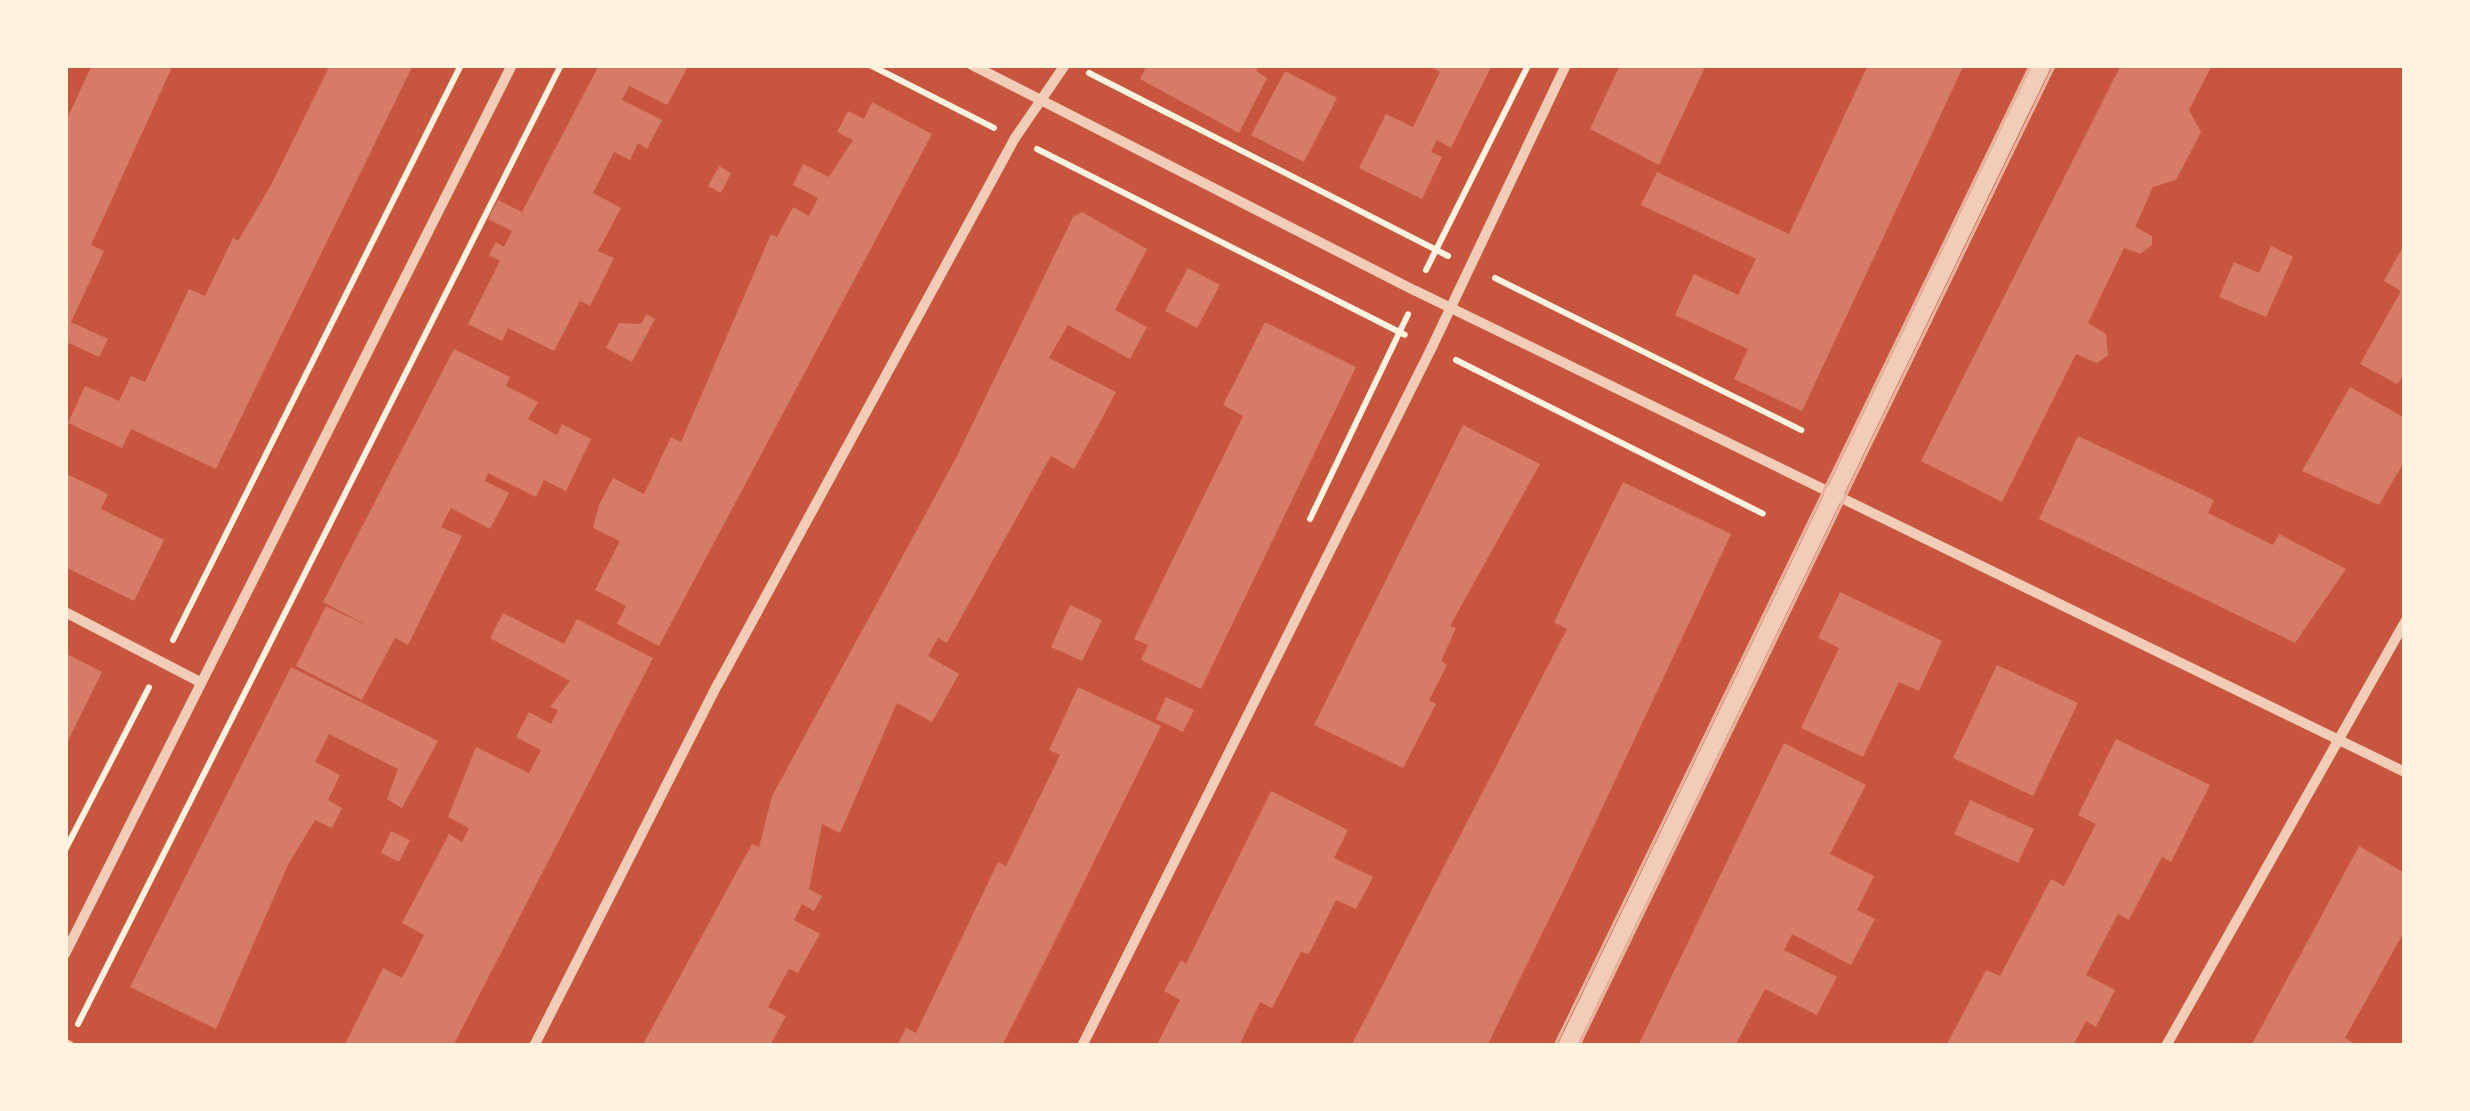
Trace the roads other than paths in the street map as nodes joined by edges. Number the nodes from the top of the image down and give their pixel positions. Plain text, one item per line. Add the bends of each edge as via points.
1 (512, 65) edge
2 (972, 65) edge
3 (1065, 65) edge
4 (1566, 65) edge
5 (2042, 65) edge
6 (1040, 100) junction
7 (1450, 305) junction
8 (1834, 494) junction
9 (65, 612) edge
10 (2405, 622) edge
11 (198, 681) junction
12 (2341, 740) junction
13 (2405, 772) edge
14 (65, 954) edge
15 (1567, 1040) edge
16 (534, 1046) edge
17 (1082, 1046) edge
18 (2166, 1046) edge

1 - 11 street
2 - 6 street
3 - 6 street
4 - 7 street
5 - 8 street
6 - 7 street
6 - 16 street via 718,684
7 - 8 street
7 - 17 street
8 - 12 street
8 - 15 street
9 - 11 street
10 - 12 street
11 - 14 street
12 - 13 street
12 - 18 street

